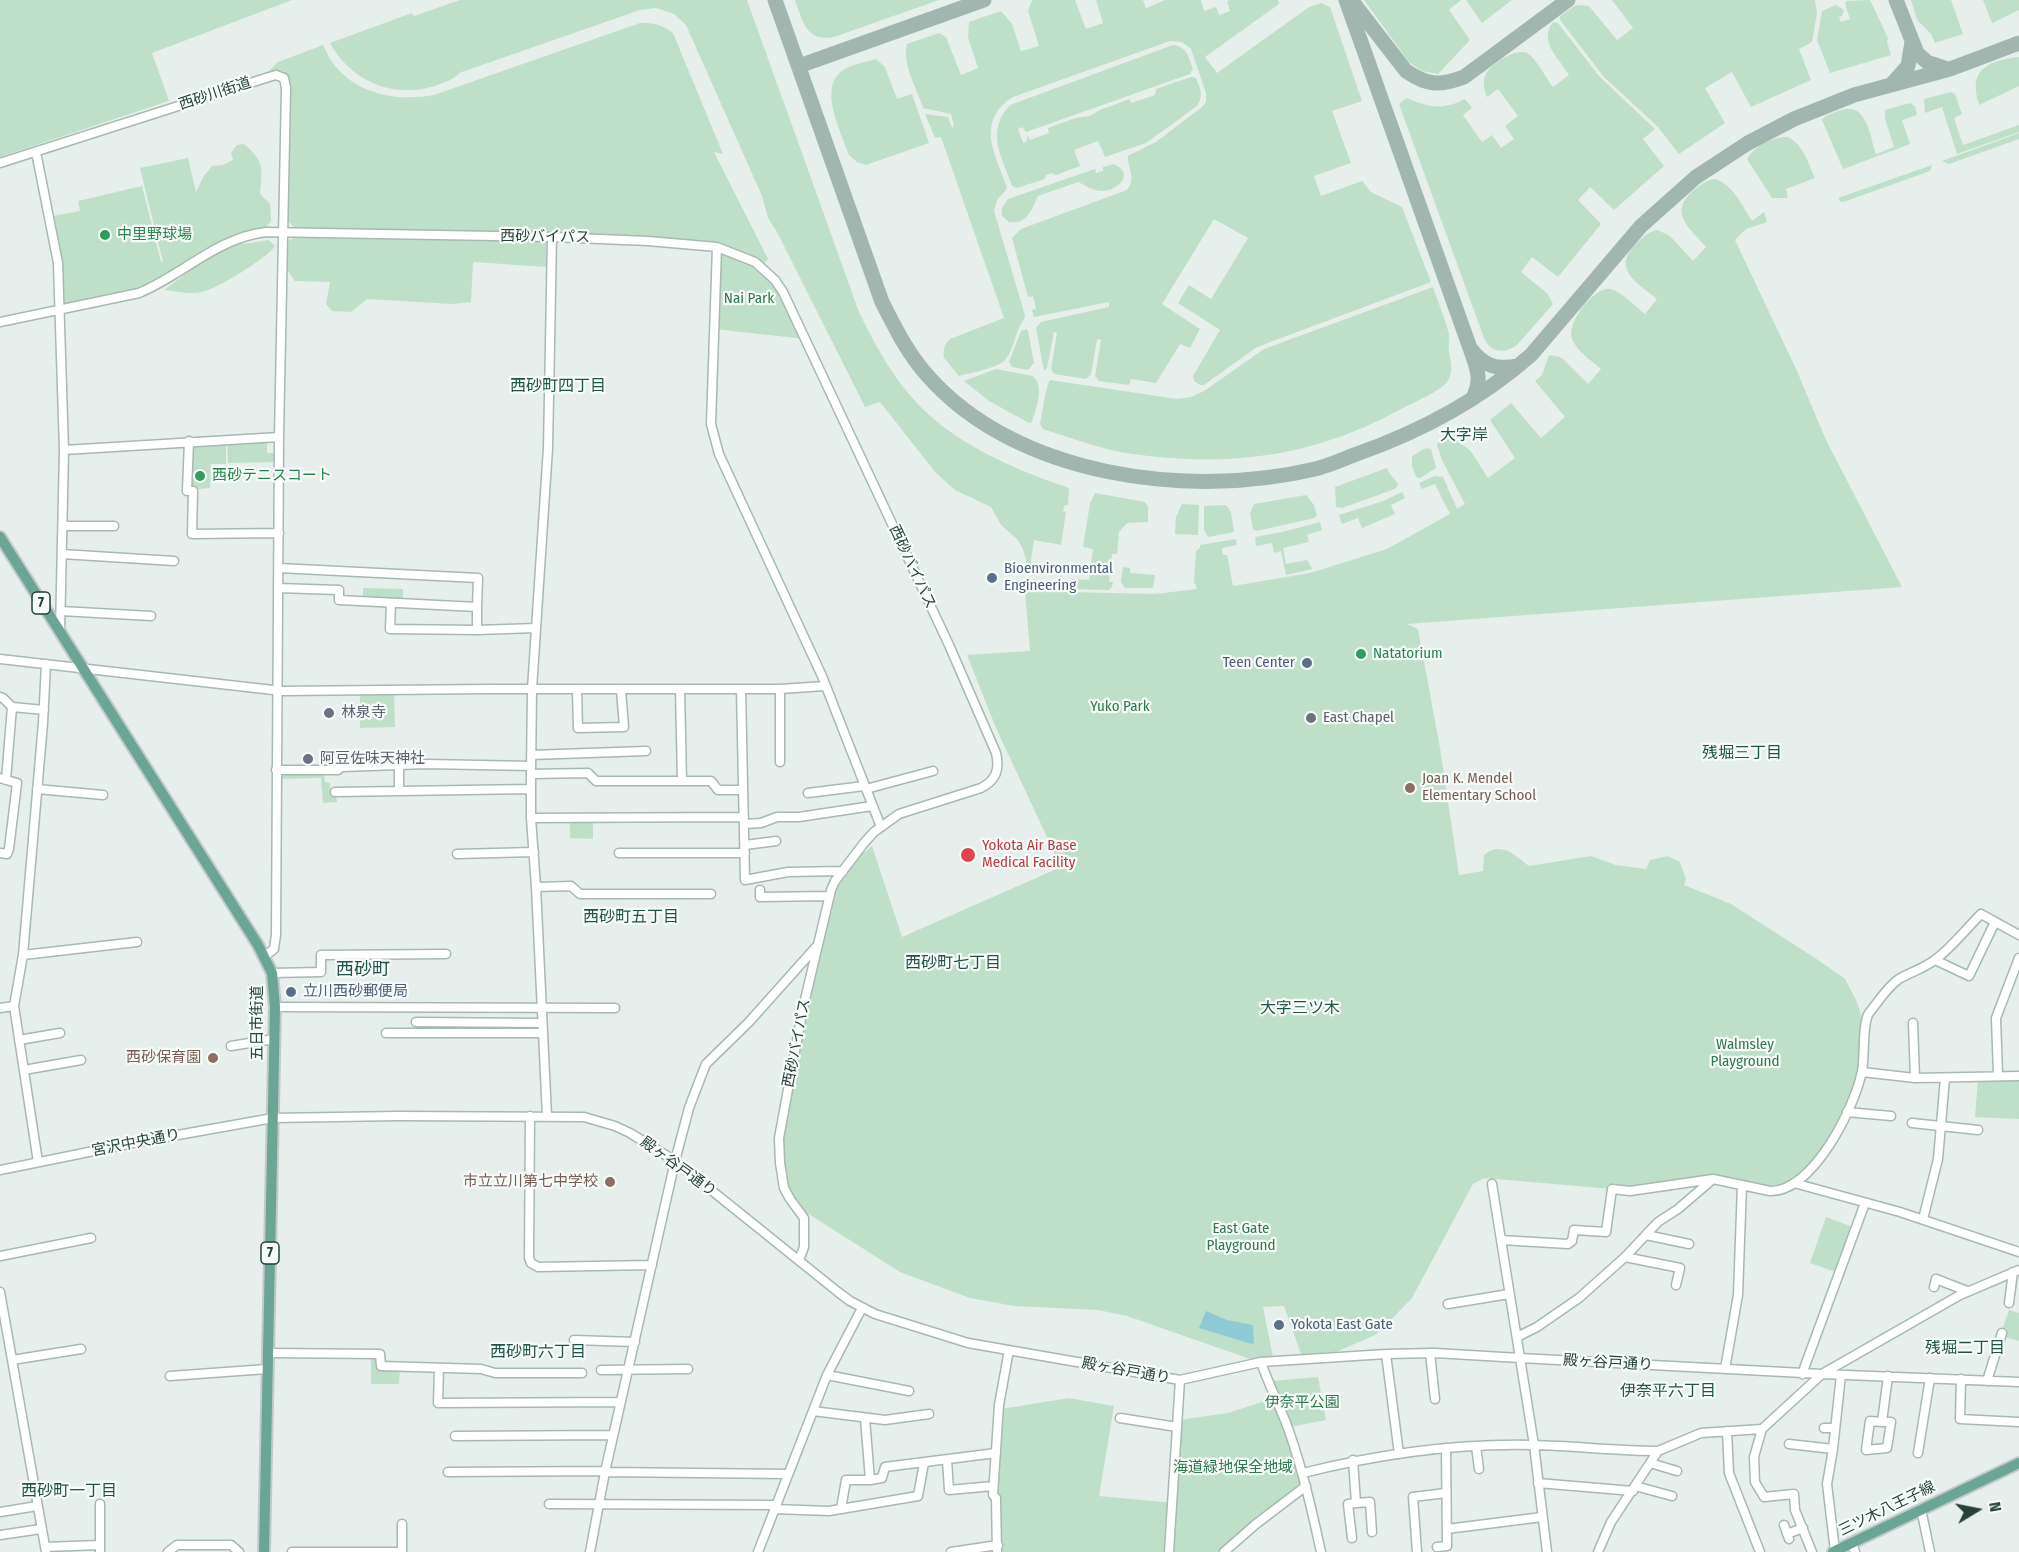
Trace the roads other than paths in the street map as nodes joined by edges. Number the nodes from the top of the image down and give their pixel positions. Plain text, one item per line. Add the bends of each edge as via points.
1 (36, 152) junction
2 (0, 163) edge
3 (283, 232) junction
4 (552, 237) junction
5 (717, 247) junction
6 (59, 310) junction
7 (0, 322) edge
8 (279, 436) junction
9 (189, 441) junction
10 (64, 450) junction
11 (63, 526) junction
12 (114, 526) dead end
13 (279, 533) junction
14 (0, 537) edge
15 (62, 554) junction
16 (174, 561) dead end
17 (279, 568) junction
18 (278, 588) junction
19 (391, 603) junction
20 (477, 607) junction
21 (61, 611) junction
22 (151, 616) dead end
23 (536, 628) junction
24 (477, 630) junction
25 (60, 633) junction
26 (0, 658) edge
27 (46, 664) junction
28 (83, 668) junction
29 (825, 686) junction
30 (532, 689) junction
31 (680, 689) junction
32 (741, 689) junction
33 (780, 689) junction
34 (277, 690) junction
35 (577, 690) junction
36 (621, 690) junction
37 (0, 697) edge
38 (12, 707) junction
39 (44, 710) junction
40 (646, 752) dead end
41 (531, 755) junction
42 (780, 762) dead end
43 (399, 765) junction
44 (276, 770) junction
45 (531, 770) junction
46 (933, 771) dead end
47 (3, 779) edge
48 (682, 781) junction
49 (865, 788) junction
50 (37, 789) junction
51 (531, 789) junction
52 (743, 790) junction
53 (399, 791) junction
54 (335, 792) dead end
55 (808, 793) dead end
56 (104, 795) dead end
57 (872, 806) junction
58 (531, 818) junction
59 (745, 820) junction
60 (881, 827) junction
61 (776, 841) dead end
62 (745, 849) junction
63 (534, 852) junction
64 (0, 853) edge
65 (619, 853) dead end
66 (457, 854) dead end
67 (843, 871) junction
68 (536, 887) junction
69 (760, 890) dead end
70 (711, 894) dead end
71 (829, 896) junction
72 (1995, 922) junction
73 (2019, 934) edge
74 (137, 942) dead end
75 (816, 947) junction
76 (446, 954) dead end
77 (23, 955) junction
78 (265, 956) junction
79 (2019, 958) edge
80 (1935, 960) junction
81 (272, 973) junction
82 (14, 1006) junction
83 (275, 1007) junction
84 (541, 1007) junction
85 (0, 1008) edge
86 (615, 1008) dead end
87 (416, 1022) dead end
88 (438, 1022) junction
89 (542, 1023) junction
90 (1914, 1023) dead end
91 (60, 1033) dead end
92 (386, 1033) dead end
93 (438, 1033) junction
94 (542, 1033) junction
95 (274, 1039) junction
96 (19, 1040) junction
97 (231, 1046) dead end
98 (81, 1060) dead end
99 (24, 1070) junction
100 (1862, 1072) junction
101 (1998, 1075) junction
102 (2019, 1076) edge
103 (1915, 1078) junction
104 (1945, 1078) junction
105 (1847, 1113) junction
106 (530, 1116) junction
107 (547, 1116) junction
108 (1891, 1116) dead end
109 (273, 1118) junction
110 (1912, 1123) dead end
111 (1941, 1126) junction
112 (1978, 1130) dead end
113 (675, 1161) junction
114 (38, 1162) junction
115 (0, 1170) edge
116 (1713, 1179) junction
117 (1794, 1182) junction
118 (1492, 1184) dead end
119 (1742, 1185) junction
120 (1865, 1203) junction
121 (1923, 1220) junction
122 (1646, 1235) junction
123 (91, 1238) dead end
124 (1501, 1240) junction
125 (1689, 1244) dead end
126 (2019, 1251) edge
127 (0, 1256) edge
128 (1625, 1257) junction
129 (799, 1260) junction
130 (652, 1265) junction
131 (2016, 1271) edge
132 (1676, 1285) dead end
133 (1934, 1287) dead end
134 (1967, 1291) junction
135 (0, 1292) edge
136 (1509, 1294) junction
137 (2009, 1303) dead end
138 (1448, 1304) dead end
139 (862, 1308) junction
140 (2002, 1333) dead end
141 (1517, 1337) junction
142 (574, 1340) dead end
143 (635, 1342) junction
144 (81, 1349) dead end
145 (1009, 1350) junction
146 (267, 1353) junction
147 (1430, 1353) junction
148 (1386, 1354) junction
149 (1520, 1358) junction
150 (12, 1360) junction
151 (1261, 1362) junction
152 (439, 1368) junction
153 (267, 1369) junction
154 (627, 1369) junction
155 (688, 1369) dead end
156 (1725, 1369) junction
157 (601, 1370) dead end
158 (582, 1373) dead end
159 (1802, 1374) junction
160 (1822, 1374) junction
161 (827, 1375) junction
162 (1841, 1375) junction
163 (170, 1376) dead end
164 (1888, 1376) junction
165 (1930, 1378) junction
166 (1961, 1379) junction
167 (1180, 1380) junction
168 (1987, 1381) junction
169 (2019, 1382) edge
170 (909, 1391) dead end
171 (1435, 1399) dead end
172 (620, 1402) junction
173 (813, 1411) junction
174 (929, 1414) dead end
175 (865, 1418) junction
176 (1120, 1418) dead end
177 (1882, 1422) dead end
178 (2019, 1422) edge
179 (1177, 1427) junction
180 (1762, 1428) junction
181 (1824, 1428) dead end
182 (1835, 1428) junction
183 (1727, 1431) junction
184 (613, 1435) junction
185 (455, 1436) dead end
186 (1789, 1444) dead end
187 (1534, 1445) junction
188 (1476, 1446) junction
189 (1446, 1448) junction
190 (1833, 1449) junction
191 (1658, 1451) junction
192 (996, 1453) junction
193 (1918, 1453) dead end
194 (1399, 1454) junction
195 (947, 1460) junction
196 (1353, 1460) junction
197 (924, 1463) junction
198 (1650, 1463) junction
199 (2019, 1463) edge
200 (1479, 1469) dead end
201 (1677, 1471) dead end
202 (448, 1472) dead end
203 (605, 1472) junction
204 (788, 1473) junction
205 (1303, 1473) junction
206 (870, 1480) junction
207 (1794, 1482) dead end
208 (1538, 1483) junction
209 (993, 1486) junction
210 (1306, 1486) junction
211 (1634, 1488) junction
212 (1446, 1493) junction
213 (1794, 1494) junction
214 (1672, 1496) dead end
215 (549, 1503) dead end
216 (1356, 1503) junction
217 (100, 1504) dead end
218 (598, 1504) junction
219 (37, 1506) junction
220 (775, 1507) junction
221 (841, 1509) junction
222 (1921, 1509) junction
223 (0, 1512) edge
224 (1542, 1517) junction
225 (402, 1524) dead end
226 (1803, 1528) junction
227 (42, 1529) junction
228 (1447, 1529) junction
229 (1372, 1532) dead end
230 (1787, 1533) dead end
231 (0, 1534) edge
232 (1352, 1538) dead end
233 (1437, 1547) dead end
234 (1853, 1547) edge
235 (100, 1549) edge
236 (998, 1549) edge
237 (45, 1550) edge
238 (966, 1551) edge
239 (1834, 1551) edge
240 (168, 1552) edge
241 (239, 1552) edge
242 (264, 1552) edge
243 (292, 1552) edge
244 (590, 1552) edge
245 (758, 1552) edge
246 (951, 1552) edge
247 (1169, 1552) edge
248 (1224, 1552) edge
249 (1321, 1552) edge
250 (1418, 1552) edge
251 (1547, 1552) edge
252 (1598, 1552) edge
253 (1760, 1552) edge
254 (1812, 1552) edge
255 (1930, 1552) edge

1 - 2 street, 西砂川街道
1 - 3 street, 西砂川街道 via 280,76 286,88
1 - 6 street via 58,263
3 - 4 street, 西砂バイパス
3 - 6 street, 西砂バイパス via 259,232 237,238 139,293
3 - 8 street
4 - 5 street, 西砂バイパス
4 - 23 street via 548,448
5 - 29 street via 711,424 719,454
5 - 60 street, 西砂バイパス via 755,262 783,292 949,645 997,759 996,775 990,783 907,810
6 - 7 street, 西砂バイパス
6 - 10 street
8 - 9 street
8 - 13 street
9 - 10 street
9 - 13 street via 187,491 193,491 192,534
10 - 11 street
11 - 12 street
11 - 15 street
13 - 17 street
14 - 25 main road, 五日市街道 / 7
15 - 16 street
15 - 21 street
17 - 18 street
17 - 20 street via 478,578
18 - 19 street via 339,590 339,600
18 - 34 street
19 - 20 street
19 - 24 street via 390,629
20 - 24 street
21 - 22 street
21 - 25 street
23 - 24 street
23 - 30 street
25 - 28 main road, 五日市街道 / 7
26 - 27 street
27 - 28 street
27 - 39 street
28 - 34 street
28 - 78 main road, 五日市街道 / 7
29 - 33 street
29 - 49 street
30 - 34 street
30 - 35 street
30 - 41 street
31 - 32 street
31 - 36 street
31 - 48 street
32 - 33 street
32 - 52 street
33 - 42 street
34 - 44 street
35 - 36 street
35 - 36 street via 578,728 624,727
37 - 38 street
38 - 39 street
38 - 47 street
39 - 50 street
40 - 41 street
41 - 45 street
43 - 44 street via 341,767 327,774
43 - 45 street via 467,764
43 - 53 street
44 - 78 street via 276,942
45 - 48 street via 588,773 596,781
45 - 51 street
46 - 49 street
47 - 64 street via 18,783 9,849 6,854
48 - 52 street via 711,781 718,790
49 - 55 street
49 - 57 street
50 - 56 street
50 - 77 street
51 - 53 street
51 - 58 street
52 - 59 street
53 - 54 street
57 - 59 street via 777,817 761,823
57 - 60 street
58 - 59 street
58 - 63 street
59 - 62 street
60 - 67 street, 西砂バイパス
61 - 62 street
62 - 65 street
62 - 67 street via 745,880 788,872
63 - 66 street
63 - 68 street
67 - 71 street, 西砂バイパス
68 - 70 street via 571,886 580,894
68 - 84 street
69 - 71 street via 760,897
71 - 75 street, 西砂バイパス
72 - 73 street
72 - 80 street via 1981,914
72 - 80 street via 1969,976
74 - 77 street
75 - 113 street via 706,1064
75 - 129 street, 西砂バイパス via 779,1138 784,1188 804,1218 804,1252
76 - 81 street via 321,955 321,972
77 - 82 street
78 - 81 main road, 五日市街道 / 7
79 - 101 street via 1996,1018
80 - 100 street via 1897,980 1868,1015
81 - 83 main road, 五日市街道 / 7
82 - 85 street
82 - 96 street
83 - 84 street
83 - 95 main road, 五日市街道 / 7
84 - 86 street
84 - 89 street
87 - 88 street
88 - 89 street
88 - 93 street
89 - 94 street
90 - 103 street
91 - 96 street
92 - 93 street
93 - 94 street
94 - 107 street
95 - 97 street
95 - 109 main road, 五日市街道 / 7
96 - 99 street
98 - 99 street
99 - 114 street
100 - 103 street
100 - 105 street
101 - 102 street
101 - 104 street
103 - 104 street
104 - 111 street
105 - 108 street
105 - 117 street via 1828,1148
106 - 107 street, 殿ヶ谷戸通り
106 - 109 street, 殿ヶ谷戸通り
106 - 130 street via 531,1263 538,1267
107 - 113 street, 殿ヶ谷戸通り via 584,1117 615,1126
109 - 114 street, 宮沢中央通り
109 - 146 main road, 五日市街道 / 7
110 - 111 street
111 - 112 street
111 - 121 street via 1938,1159
113 - 129 street, 殿ヶ谷戸通り
113 - 130 street
114 - 115 street, 宮沢中央通り
116 - 119 street
116 - 122 street
116 - 124 street via 1630,1191 1612,1189 1606,1232 1574,1230 1568,1244
117 - 119 street via 1773,1192
117 - 120 street
118 - 124 street
119 - 156 street via 1738,1295
120 - 121 street
120 - 159 street
121 - 126 street
122 - 125 street
122 - 128 street
123 - 127 street
124 - 136 street
128 - 132 street via 1680,1268
128 - 141 street via 1580,1298
129 - 139 street, 殿ヶ谷戸通り
130 - 143 street
131 - 134 street, 殿ヶ谷戸通り
131 - 137 street
133 - 134 street via 1936,1279
134 - 160 street, 殿ヶ谷戸通り
135 - 150 street
136 - 138 street
136 - 141 street
139 - 145 street, 殿ヶ谷戸通り via 921,1330
139 - 161 street
140 - 168 street
141 - 149 street
142 - 143 street
143 - 154 street
144 - 150 street
145 - 167 street, 殿ヶ谷戸通り
145 - 192 street
146 - 152 street via 380,1354 381,1366
146 - 153 main road, 五日市街道 / 7
147 - 148 street, 殿ヶ谷戸通り
147 - 149 street, 殿ヶ谷戸通り
147 - 171 street
148 - 151 street, 殿ヶ谷戸通り
148 - 194 street
149 - 156 street, 殿ヶ谷戸通り
149 - 187 street
150 - 219 street
151 - 167 street, 殿ヶ谷戸通り
151 - 205 street
152 - 158 street via 495,1373
152 - 172 street via 438,1403
153 - 163 street
153 - 242 main road, 五日市街道 / 7
154 - 155 street
154 - 157 street
154 - 172 street
156 - 159 street, 殿ヶ谷戸通り
159 - 160 street, 殿ヶ谷戸通り
160 - 162 street
160 - 180 street
161 - 170 street
161 - 173 street
162 - 164 street
162 - 182 street
164 - 165 street
164 - 177 street
165 - 166 street
165 - 193 street
166 - 168 street
166 - 178 street via 1960,1419
167 - 179 street
168 - 169 street
172 - 184 street
173 - 175 street
173 - 204 street
174 - 175 street via 885,1420
175 - 206 street
176 - 179 street
179 - 247 street
180 - 183 street
180 - 213 street via 1754,1458 1755,1482 1764,1497
181 - 182 street
182 - 190 street
183 - 191 street via 1701,1433
183 - 253 street via 1729,1473
184 - 185 street
184 - 203 street
186 - 190 street
187 - 188 street
187 - 191 street
187 - 208 street
188 - 189 street
188 - 200 street
189 - 194 street
189 - 212 street
190 - 239 street via 1827,1484
191 - 198 street
192 - 195 street
192 - 209 street
194 - 196 street
195 - 197 street
195 - 209 street via 949,1490
196 - 205 street
196 - 216 street
197 - 206 street via 885,1467 882,1478
197 - 221 street via 918,1496
198 - 201 street
198 - 211 street
199 - 222 main road, 三ツ木八王子線
202 - 203 street
203 - 204 street
203 - 218 street
204 - 220 street
205 - 210 street
206 - 221 street via 846,1479
207 - 213 street
208 - 211 street
208 - 224 street
209 - 236 street
210 - 248 street
210 - 249 street
211 - 214 street
211 - 252 street via 1611,1522
212 - 228 street
212 - 250 street via 1413,1497
213 - 226 street via 1795,1510
215 - 218 street
216 - 229 street via 1370,1502
216 - 232 street via 1348,1504
217 - 235 street
218 - 220 street
218 - 244 street
219 - 223 street
219 - 227 street
220 - 221 street
220 - 245 street
222 - 234 main road, 三ツ木八王子線
222 - 255 street
224 - 228 street
224 - 251 street
225 - 243 street via 402,1552
226 - 230 street
226 - 254 street
227 - 231 street
227 - 237 street
228 - 233 street via 1447,1546
234 - 239 main road, 三ツ木八王子線
235 - 237 street
236 - 238 street
238 - 246 street
240 - 241 street via 177,1545 231,1545

